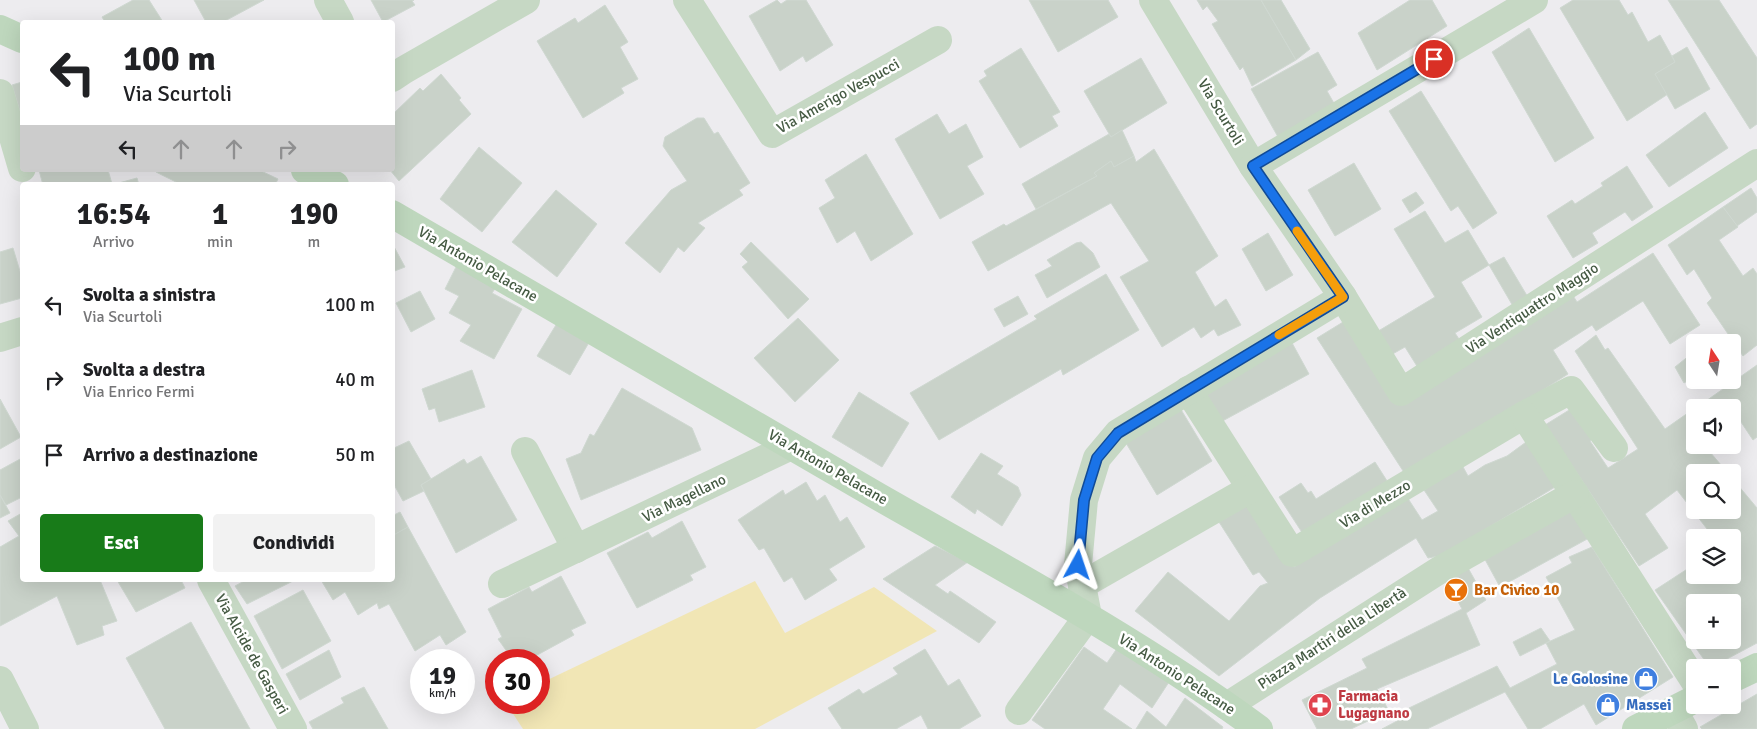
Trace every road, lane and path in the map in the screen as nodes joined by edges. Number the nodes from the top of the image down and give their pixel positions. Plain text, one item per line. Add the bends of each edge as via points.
1 (328, 0) edge
2 (526, 0) edge
3 (687, 0) edge
4 (1153, 0) edge
5 (1534, 0) edge
6 (1494, 10) edge
7 (339, 20) edge
8 (0, 30) edge
9 (20, 38) edge
10 (938, 40) dead end
11 (395, 76) edge
12 (0, 93) edge
13 (20, 159) edge
14 (1757, 163) edge
15 (1253, 166) junction
16 (395, 216) edge
17 (1343, 297) junction
18 (20, 332) edge
19 (0, 338) edge
20 (1188, 390) junction
21 (1524, 416) junction
22 (791, 446) junction
23 (1614, 448) dead end
24 (525, 451) dead end
25 (1250, 488) junction
26 (1574, 494) junction
27 (576, 549) junction
28 (212, 582) edge
29 (502, 584) dead end
30 (1082, 585) junction
31 (1088, 616) junction
32 (1757, 666) edge
33 (1686, 668) edge
34 (1741, 674) edge
35 (0, 680) edge
36 (1227, 706) junction
37 (1019, 711) dead end
38 (1684, 713) edge
39 (25, 729) edge
40 (293, 729) edge
41 (1259, 729) edge
42 (1636, 729) edge

1 - 7 street
2 - 11 street
3 - 10 street, Via Amerigo Vespucci via 772,134
4 - 15 street, Via Scurtoli
5 - 6 street
6 - 15 street
8 - 9 street
12 - 13 street
14 - 17 street, Via Ventiquattro Maggio via 1401,392
15 - 17 street, Via Scurtoli
16 - 22 street, Via Antonio Pelacane
17 - 20 street
18 - 19 street
20 - 25 street, Via di Mezzo
20 - 30 street via 1118,433 1097,458 1084,500 1078,565
21 - 23 street, Via di Mezzo via 1571,390
21 - 25 street, Via di Mezzo via 1292,553
21 - 26 street
22 - 27 street, Via Magellano
22 - 31 street, Via Antonio Pelacane
24 - 27 street
25 - 30 street
26 - 33 street
26 - 36 street, Piazza Martiri della Libertà via 1438,571
27 - 29 street, Via Magellano
28 - 40 street, Via Alcide de Gasperi
30 - 31 street
31 - 36 street, Via Antonio Pelacane
31 - 37 street
32 - 34 street
35 - 39 street
36 - 41 street, Via Antonio Pelacane
38 - 42 street

